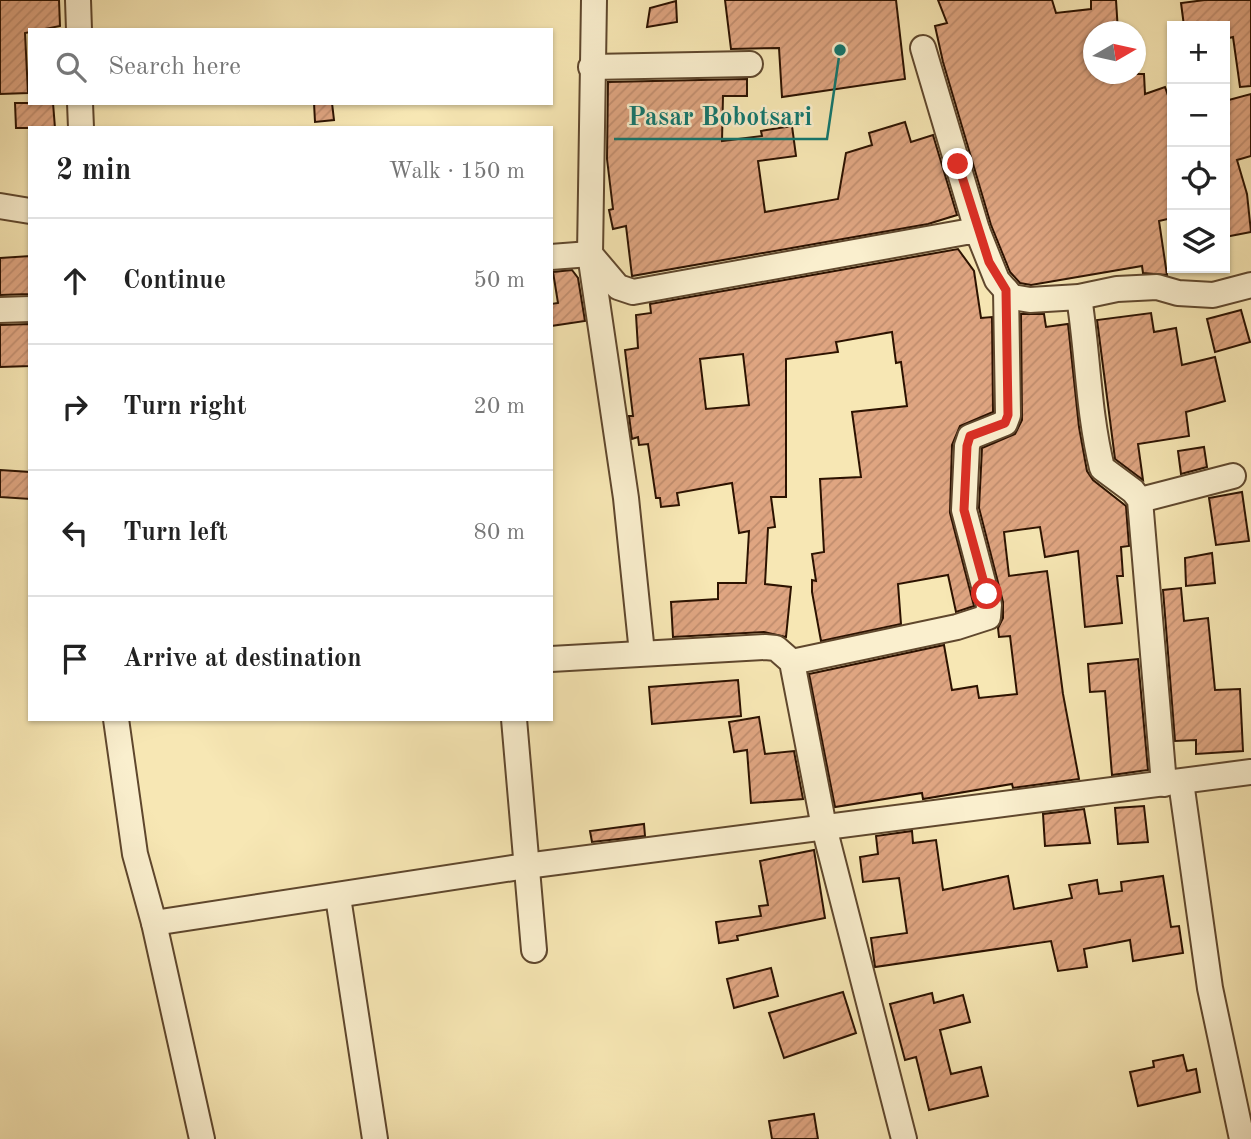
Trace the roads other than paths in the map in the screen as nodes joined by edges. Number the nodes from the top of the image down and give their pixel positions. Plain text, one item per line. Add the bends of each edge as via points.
1 (78, 0) edge
2 (594, 0) edge
3 (79, 28) edge
4 (923, 48) dead end
5 (750, 64) dead end
6 (591, 67) junction
7 (80, 105) edge
8 (80, 126) edge
9 (0, 206) edge
10 (28, 211) edge
11 (977, 230) junction
12 (590, 254) junction
13 (553, 257) edge
14 (1251, 285) edge
15 (1006, 290) junction
16 (1079, 297) junction
17 (28, 309) edge
18 (0, 310) edge
19 (1233, 476) dead end
20 (1140, 500) junction
21 (642, 653) junction
22 (553, 659) edge
23 (792, 662) junction
24 (116, 721) edge
25 (514, 721) edge
26 (1251, 772) edge
27 (1173, 783) junction
28 (824, 827) junction
29 (526, 866) junction
30 (338, 897) junction
31 (154, 923) junction
32 (534, 950) dead end
33 (202, 1139) edge
34 (375, 1139) edge
35 (904, 1139) edge
36 (1242, 1139) edge

1 - 3 street
2 - 6 street
4 - 11 street
5 - 6 street
6 - 12 street
7 - 8 street
9 - 10 street
11 - 12 street via 633,292 618,287
11 - 15 street via 997,280
12 - 13 street
12 - 21 street via 626,498
14 - 16 street via 1213,295 1157,287
15 - 16 street via 1012,297 1030,300
15 - 23 street via 1008,415 1005,423 970,436 967,446 964,510 989,605 988,617
16 - 20 street via 1086,381 1102,468
17 - 18 street
19 - 20 street
20 - 27 street
21 - 22 street
21 - 23 street via 765,647 776,648
23 - 28 street
24 - 31 street via 135,854
25 - 29 street
26 - 27 street
27 - 28 street
27 - 36 street
28 - 29 street
28 - 35 street
29 - 30 street
29 - 32 street
30 - 31 street
30 - 34 street
31 - 33 street

